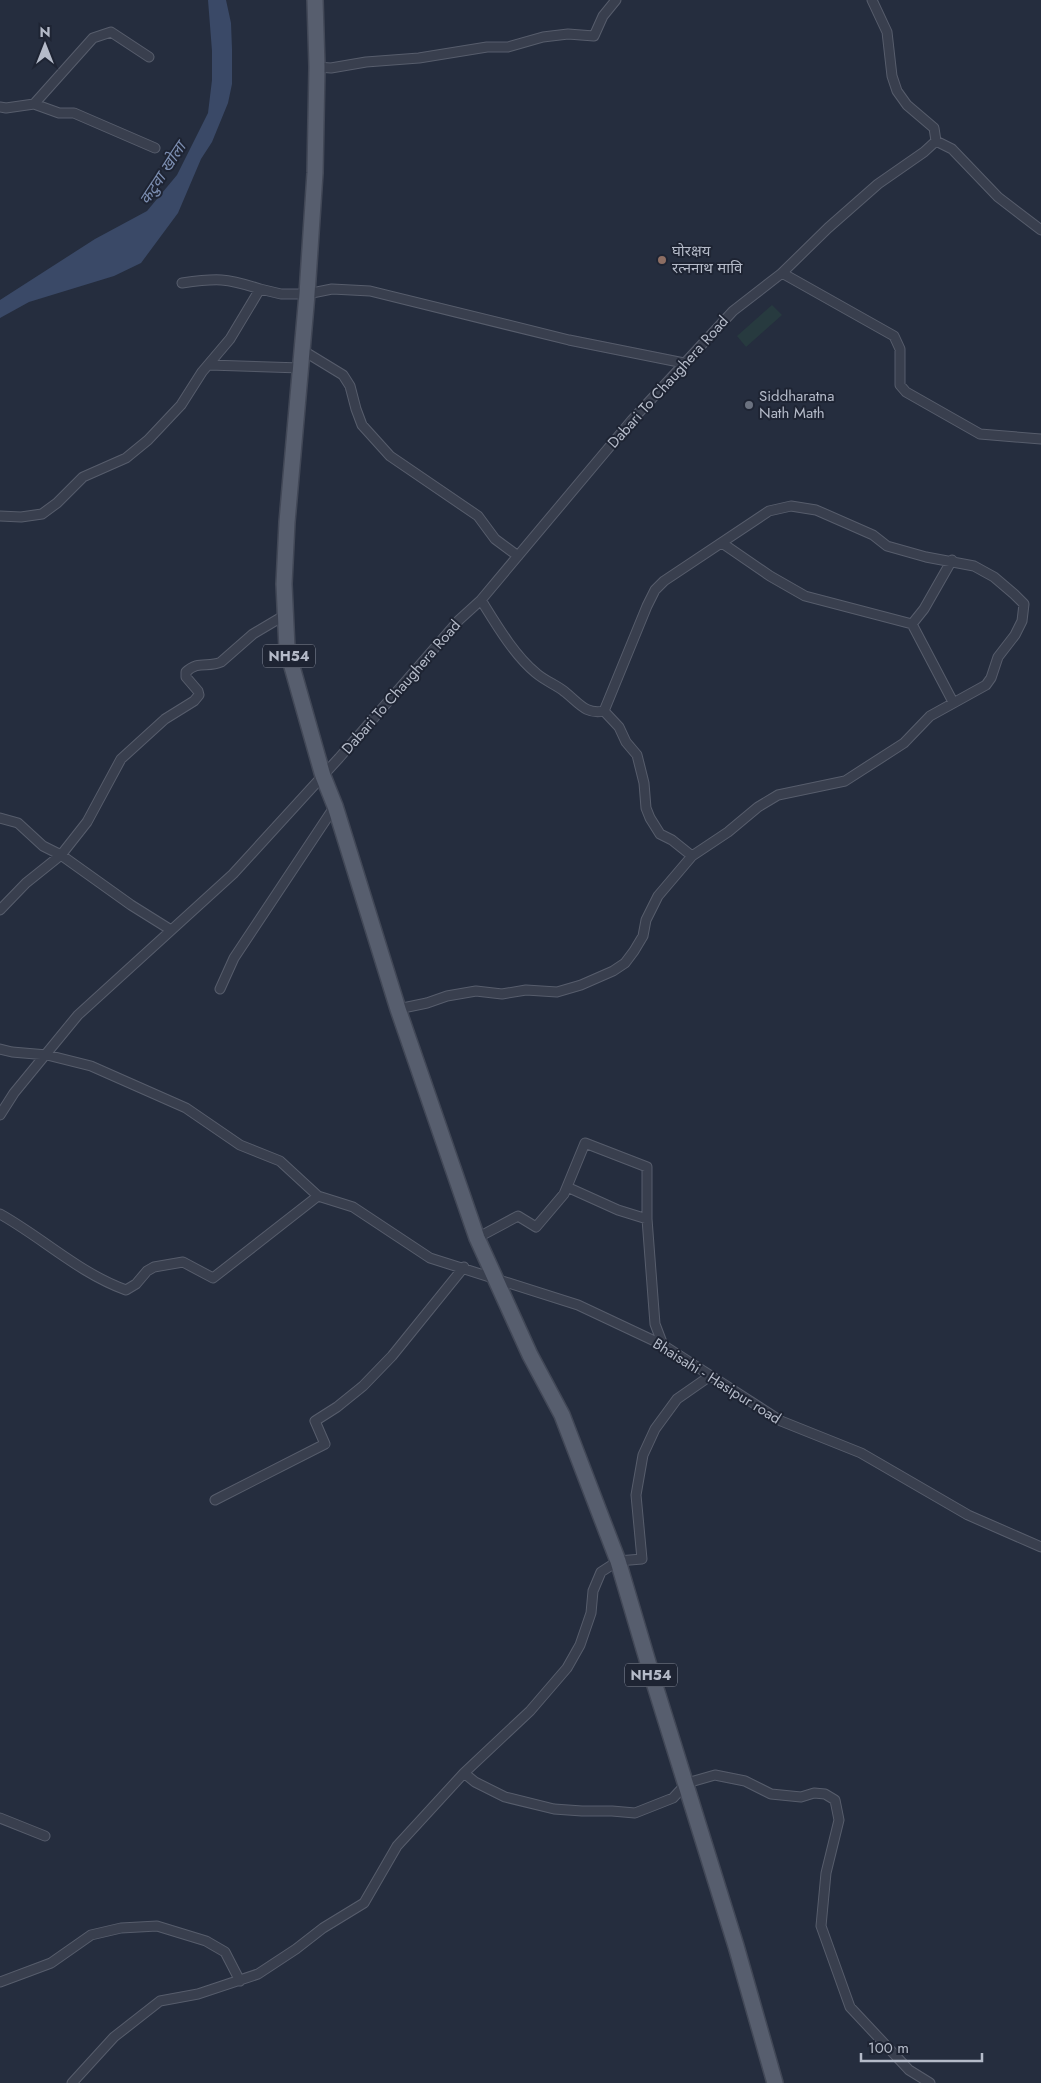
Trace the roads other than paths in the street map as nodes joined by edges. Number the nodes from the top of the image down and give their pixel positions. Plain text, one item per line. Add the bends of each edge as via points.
1 (315, 0) edge
2 (616, 0) edge
3 (872, 0) edge
4 (149, 58) dead end
5 (317, 67) junction
6 (34, 104) junction
7 (0, 108) edge
8 (936, 141) junction
9 (155, 148) dead end
10 (1041, 230) edge
11 (782, 273) junction
12 (182, 283) dead end
13 (260, 289) junction
14 (307, 294) junction
15 (302, 350) junction
16 (684, 363) junction
17 (209, 364) junction
18 (301, 368) junction
19 (1041, 439) edge
20 (0, 516) edge
21 (722, 543) junction
22 (518, 556) junction
23 (952, 560) junction
24 (481, 600) junction
25 (285, 615) junction
26 (912, 624) junction
27 (953, 702) junction
28 (604, 711) junction
29 (323, 776) junction
30 (335, 806) junction
31 (0, 818) edge
32 (61, 855) junction
33 (692, 856) junction
34 (0, 910) edge
35 (171, 930) junction
36 (220, 989) dead end
37 (398, 1010) junction
38 (0, 1049) edge
39 (47, 1055) junction
40 (0, 1115) edge
41 (567, 1187) junction
42 (318, 1196) junction
43 (0, 1214) edge
44 (647, 1219) junction
45 (477, 1238) junction
46 (464, 1267) junction
47 (496, 1280) junction
48 (663, 1345) junction
49 (710, 1376) junction
50 (214, 1500) dead end
51 (1038, 1546) edge
52 (618, 1561) junction
53 (464, 1773) junction
54 (686, 1783) junction
55 (0, 1818) edge
56 (44, 1836) dead end
57 (240, 1981) junction
58 (0, 1982) edge
59 (72, 2083) edge
60 (775, 2083) edge
61 (930, 2083) edge

1 - 5 main road, NH54
2 - 5 street via 603,16 594,36 568,34 508,47
3 - 8 street via 887,32 897,91 906,105 934,128
4 - 6 street via 111,32 93,38
5 - 14 main road, NH54 via 315,172
6 - 7 street
6 - 9 street via 58,113 74,113
8 - 10 street via 952,149 998,197
8 - 11 street, Dabari To Chaughera Road via 878,184
11 - 16 street, Dabari To Chaughera Road via 733,311
11 - 19 street via 894,336 900,349 900,385 906,392 980,434
12 - 13 street via 214,278
13 - 14 street via 281,294
13 - 17 street via 230,339
14 - 15 main road, NH54
14 - 16 street via 332,290 370,291 551,336
15 - 18 main road, NH54
15 - 22 street via 343,375 350,386 362,425 390,456 478,516 495,540
16 - 22 street, Dabari To Chaughera Road
17 - 18 street
17 - 20 street via 181,405 126,458 83,477 58,503 42,514
18 - 25 main road, NH54 via 287,522
21 - 23 street via 769,511 791,506 828,515 887,546 926,557
21 - 26 street via 805,596
21 - 28 street via 675,572 655,590
22 - 24 street, Dabari To Chaughera Road
23 - 26 street
23 - 27 street via 974,566 994,577 1024,604 1022,621 998,657 986,685
24 - 28 street via 498,628 536,673 585,710
24 - 29 street, Dabari To Chaughera Road
25 - 29 main road, NH54 via 287,649
25 - 32 street via 253,634 216,665 192,666 186,672 198,696 165,719 121,759 87,822
26 - 27 street
27 - 33 street via 930,716 904,743 845,781 778,795
28 - 33 street via 637,755 650,818 660,834
29 - 30 main road, NH54
29 - 35 street, Dabari To Chaughera Road via 233,874
30 - 36 street via 234,958
30 - 37 main road, NH54
31 - 32 street via 18,823 43,846
32 - 34 street via 26,883
32 - 35 street via 131,906
33 - 37 street via 658,896 646,920 644,936 634,951 613,971 557,992 526,990 502,994 476,991
35 - 39 street, Dabari To Chaughera Road via 78,1015
37 - 45 main road, NH54
38 - 39 street
39 - 40 street, Dabari To Chaughera Road
39 - 42 street via 91,1066 186,1108 240,1144 280,1161
41 - 44 street
41 - 44 street via 585,1143 647,1167
41 - 45 street via 536,1227 518,1216
42 - 43 street via 213,1278 183,1262 147,1271 126,1290 94,1276
42 - 46 street, Bhaisahi - Hasipur road via 353,1207 430,1258
44 - 48 street via 655,1324
45 - 47 main road, NH54
46 - 47 street, Bhaisahi - Hasipur road
46 - 50 street via 392,1356 363,1386 315,1421 325,1444
47 - 48 street, Bhaisahi - Hasipur road via 578,1305
47 - 52 main road, NH54 via 570,1433
48 - 49 street, Bhaisahi - Hasipur road
49 - 51 street, Bhaisahi - Hasipur road via 781,1422 861,1454 968,1515
49 - 52 street via 677,1399 655,1429 642,1456 636,1495 642,1559
52 - 53 street via 601,1572 580,1645 567,1668 530,1712
52 - 54 main road, NH54
53 - 54 street via 504,1797 554,1809 582,1811 635,1813 673,1798
53 - 57 street via 397,1846 364,1903 258,1974
54 - 60 main road, NH54
54 - 61 street via 715,1774 745,1781 771,1794 801,1797 825,1794 835,1800 840,1820 826,1873 821,1926 850,2007 909,2070
55 - 56 street
57 - 58 street via 225,1952 206,1941 157,1926 121,1928 91,1935 51,1963
57 - 59 street via 160,2001 114,2037

